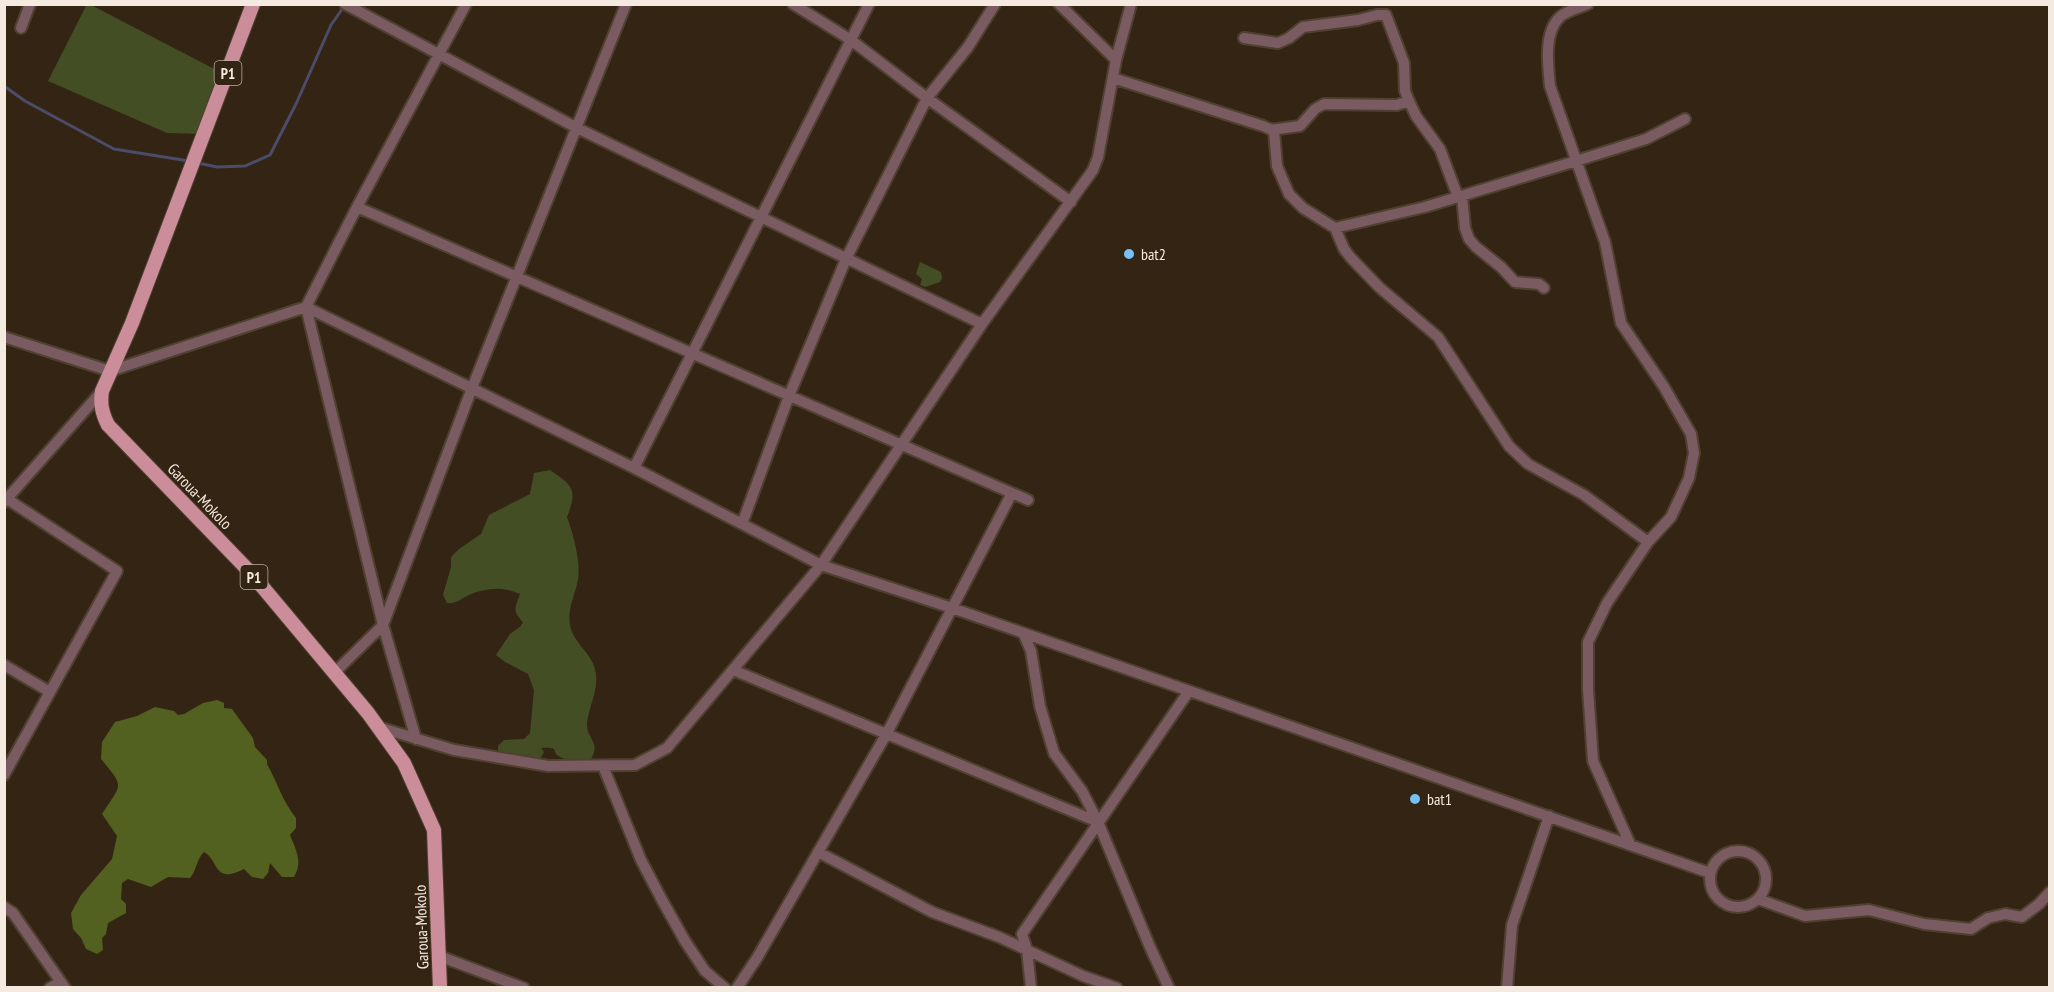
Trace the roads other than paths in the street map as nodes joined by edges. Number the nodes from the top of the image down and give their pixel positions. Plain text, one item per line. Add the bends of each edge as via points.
1 (30, 4) edge
2 (253, 4) edge
3 (466, 4) edge
4 (626, 4) edge
5 (793, 4) edge
6 (869, 4) edge
7 (995, 4) edge
8 (1059, 4) edge
9 (1131, 4) edge
10 (1588, 4) edge
11 (349, 6) edge
12 (21, 28) dead end
13 (1244, 38) dead end
14 (851, 40) junction
15 (439, 55) junction
16 (1116, 60) junction
17 (1113, 78) junction
18 (927, 98) junction
19 (1409, 101) junction
20 (1685, 119) dead end
21 (577, 128) junction
22 (1271, 130) junction
23 (1576, 161) junction
24 (1460, 196) junction
25 (1071, 202) junction
26 (357, 207) junction
27 (761, 218) junction
28 (1335, 228) junction
29 (846, 259) junction
30 (517, 277) junction
31 (1544, 288) dead end
32 (306, 307) junction
33 (982, 324) junction
34 (4, 337) edge
35 (692, 354) junction
36 (110, 371) junction
37 (472, 388) junction
38 (102, 391) junction
39 (789, 396) junction
40 (901, 445) junction
41 (634, 468) junction
42 (1012, 493) junction
43 (5, 500) edge
44 (1028, 500) dead end
45 (742, 524) junction
46 (1648, 542) junction
47 (821, 565) junction
48 (952, 609) junction
49 (383, 625) junction
50 (1024, 634) junction
51 (4, 665) edge
52 (733, 670) junction
53 (334, 673) junction
54 (1189, 691) junction
55 (50, 692) junction
56 (378, 727) junction
57 (887, 733) junction
58 (416, 739) junction
59 (603, 766) junction
60 (4, 775) edge
61 (1549, 816) junction
62 (1098, 822) junction
63 (1630, 844) junction
64 (818, 852) junction
65 (1710, 873) junction
66 (2049, 892) edge
67 (1758, 899) junction
68 (4, 907) edge
69 (1027, 950) junction
70 (439, 956) junction
71 (63, 985) edge
72 (50, 987) edge
73 (440, 987) edge
74 (524, 987) edge
75 (725, 987) edge
76 (737, 987) edge
77 (1031, 987) edge
78 (1117, 987) edge
79 (1169, 987) edge
80 (1507, 987) edge

1 - 12 street
2 - 36 main road, Garoua-Mokolo / P1 via 203,141
3 - 15 street
4 - 21 street
5 - 14 street
6 - 14 street
7 - 18 street via 968,47
8 - 16 street
9 - 16 street
10 - 23 street via 1563,15 1550,36 1550,86
11 - 15 street
13 - 19 street via 1278,43 1303,27 1386,15 1404,63
14 - 18 street
14 - 27 street
15 - 21 street
15 - 26 street
16 - 17 street
17 - 22 street
17 - 25 street via 1096,162
18 - 25 street
18 - 29 street
19 - 22 street via 1397,105 1324,104 1300,126
19 - 24 street via 1440,149
20 - 23 street via 1646,139
21 - 27 street
21 - 30 street
22 - 28 street via 1275,133 1277,166 1289,194
23 - 24 street
23 - 46 street via 1605,242 1622,323 1664,387 1693,443 1694,464 1681,498 1671,517
24 - 28 street via 1394,216
24 - 31 street via 1465,228 1476,247 1515,282
25 - 33 street
26 - 30 street
26 - 32 street
27 - 29 street
27 - 35 street
28 - 46 street via 1344,249 1365,273 1438,337 1509,446 1528,464 1584,495
29 - 33 street
29 - 39 street
30 - 35 street
30 - 37 street
32 - 36 street
32 - 37 street
32 - 49 street
33 - 40 street
34 - 36 street
35 - 39 street
35 - 41 street
36 - 38 main road, Garoua-Mokolo / P1
37 - 41 street
37 - 49 street
38 - 43 street
38 - 53 main road, Garoua-Mokolo / P1 via 100,403 108,425 250,572
39 - 40 street
39 - 45 street
40 - 42 street
40 - 47 street
41 - 45 street
42 - 44 street
42 - 48 street
43 - 55 street via 117,571
45 - 47 street
46 - 63 street via 1607,603 1588,642 1593,760
47 - 48 street
47 - 52 street
48 - 50 street
48 - 57 street
49 - 53 street
49 - 58 street
50 - 54 street
50 - 62 street via 1054,753 1082,791
51 - 55 street
52 - 57 street
52 - 59 street via 667,748 635,765
53 - 56 main road, Garoua-Mokolo / P1
54 - 61 street
54 - 62 street
55 - 60 street
56 - 58 street
56 - 70 main road, Garoua-Mokolo / P1 via 404,763 434,830
57 - 62 street
57 - 64 street
58 - 59 street via 454,750 548,766
59 - 75 street via 641,860 662,900 705,971
61 - 63 street
61 - 80 street via 1512,925
62 - 69 street via 1022,934
62 - 79 street
63 - 65 street
64 - 69 street via 932,912
64 - 76 street
65 - 67 street via 1712,890 1727,905 1738,907
65 - 67 street via 1718,858 1727,852 1749,853 1764,868 1764,890
66 - 67 street via 2022,917 2005,914 1971,928 1924,924 1869,910 1805,916
68 - 71 street via 14,913
69 - 77 street
69 - 78 street
70 - 73 main road, Garoua-Mokolo / P1
70 - 74 street
71 - 72 street

